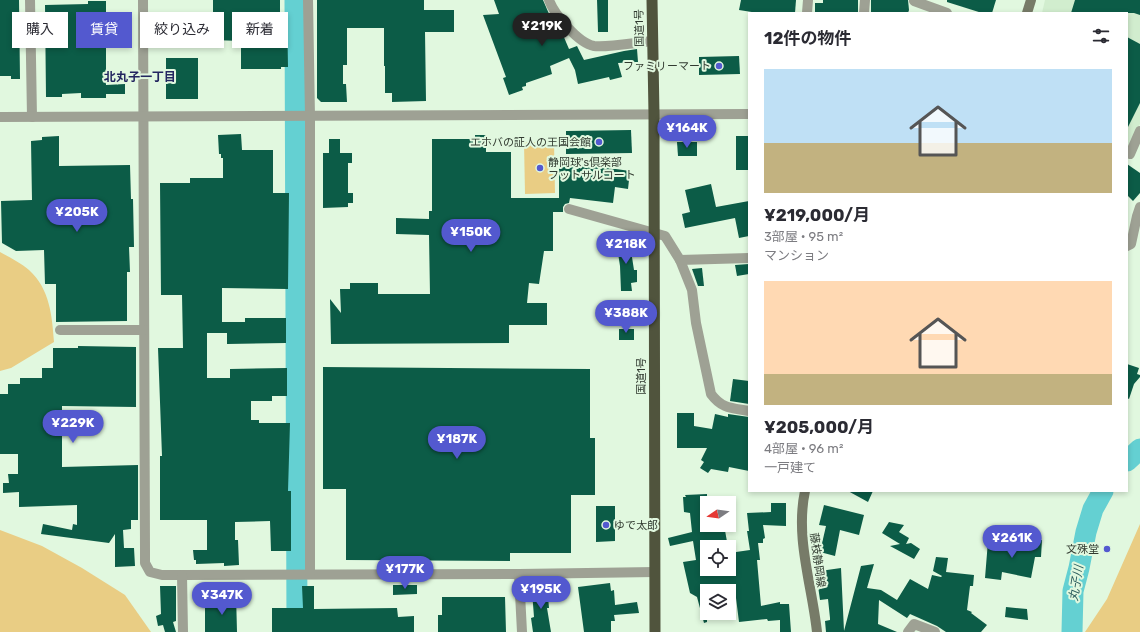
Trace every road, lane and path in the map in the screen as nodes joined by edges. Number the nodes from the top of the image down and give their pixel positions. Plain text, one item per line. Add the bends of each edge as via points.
1 (30, 0) edge
2 (143, 0) edge
3 (308, 0) edge
4 (549, 0) edge
5 (652, 0) edge
6 (865, 0) edge
7 (1031, 0) edge
8 (914, 1) edge
9 (864, 12) edge
10 (944, 12) edge
11 (1027, 12) edge
12 (653, 41) junction
13 (654, 114) junction
14 (748, 114) edge
15 (306, 116) junction
16 (0, 117) edge
17 (32, 117) junction
18 (143, 117) junction
19 (1140, 131) edge
20 (1133, 151) edge
21 (1140, 207) edge
22 (569, 209) dead end
23 (654, 232) junction
24 (1128, 246) edge
25 (748, 258) edge
26 (680, 260) junction
27 (60, 330) dead end
28 (144, 330) junction
29 (748, 411) edge
30 (805, 492) edge
31 (654, 572) junction
32 (306, 574) junction
33 (519, 574) junction
34 (182, 575) junction
35 (183, 632) edge
36 (522, 632) edge
37 (655, 632) edge
38 (817, 632) edge
39 (908, 632) edge
40 (935, 632) edge

1 - 17 street
2 - 18 street
3 - 15 street
4 - 12 street via 551,7 570,30 593,46
5 - 12 highway, 国道1号
6 - 9 street
7 - 11 main road
8 - 10 street
12 - 13 highway, 国道1号
13 - 14 street
13 - 15 street
13 - 23 highway, 国道1号
15 - 18 street
15 - 32 street
16 - 17 street
17 - 18 street
18 - 28 street
19 - 20 street
21 - 24 street via 1131,244
22 - 23 street
23 - 26 street via 665,236
23 - 31 highway, 国道1号
25 - 26 street
26 - 29 street via 692,290 711,394 724,406
27 - 28 street
28 - 34 street via 145,563 153,574
30 - 38 main road, 藤枝静岡線 via 801,520 802,542
31 - 33 street
31 - 37 highway, 国道1号
32 - 33 street
32 - 34 street
33 - 36 street
34 - 35 street
39 - 40 street via 914,624

